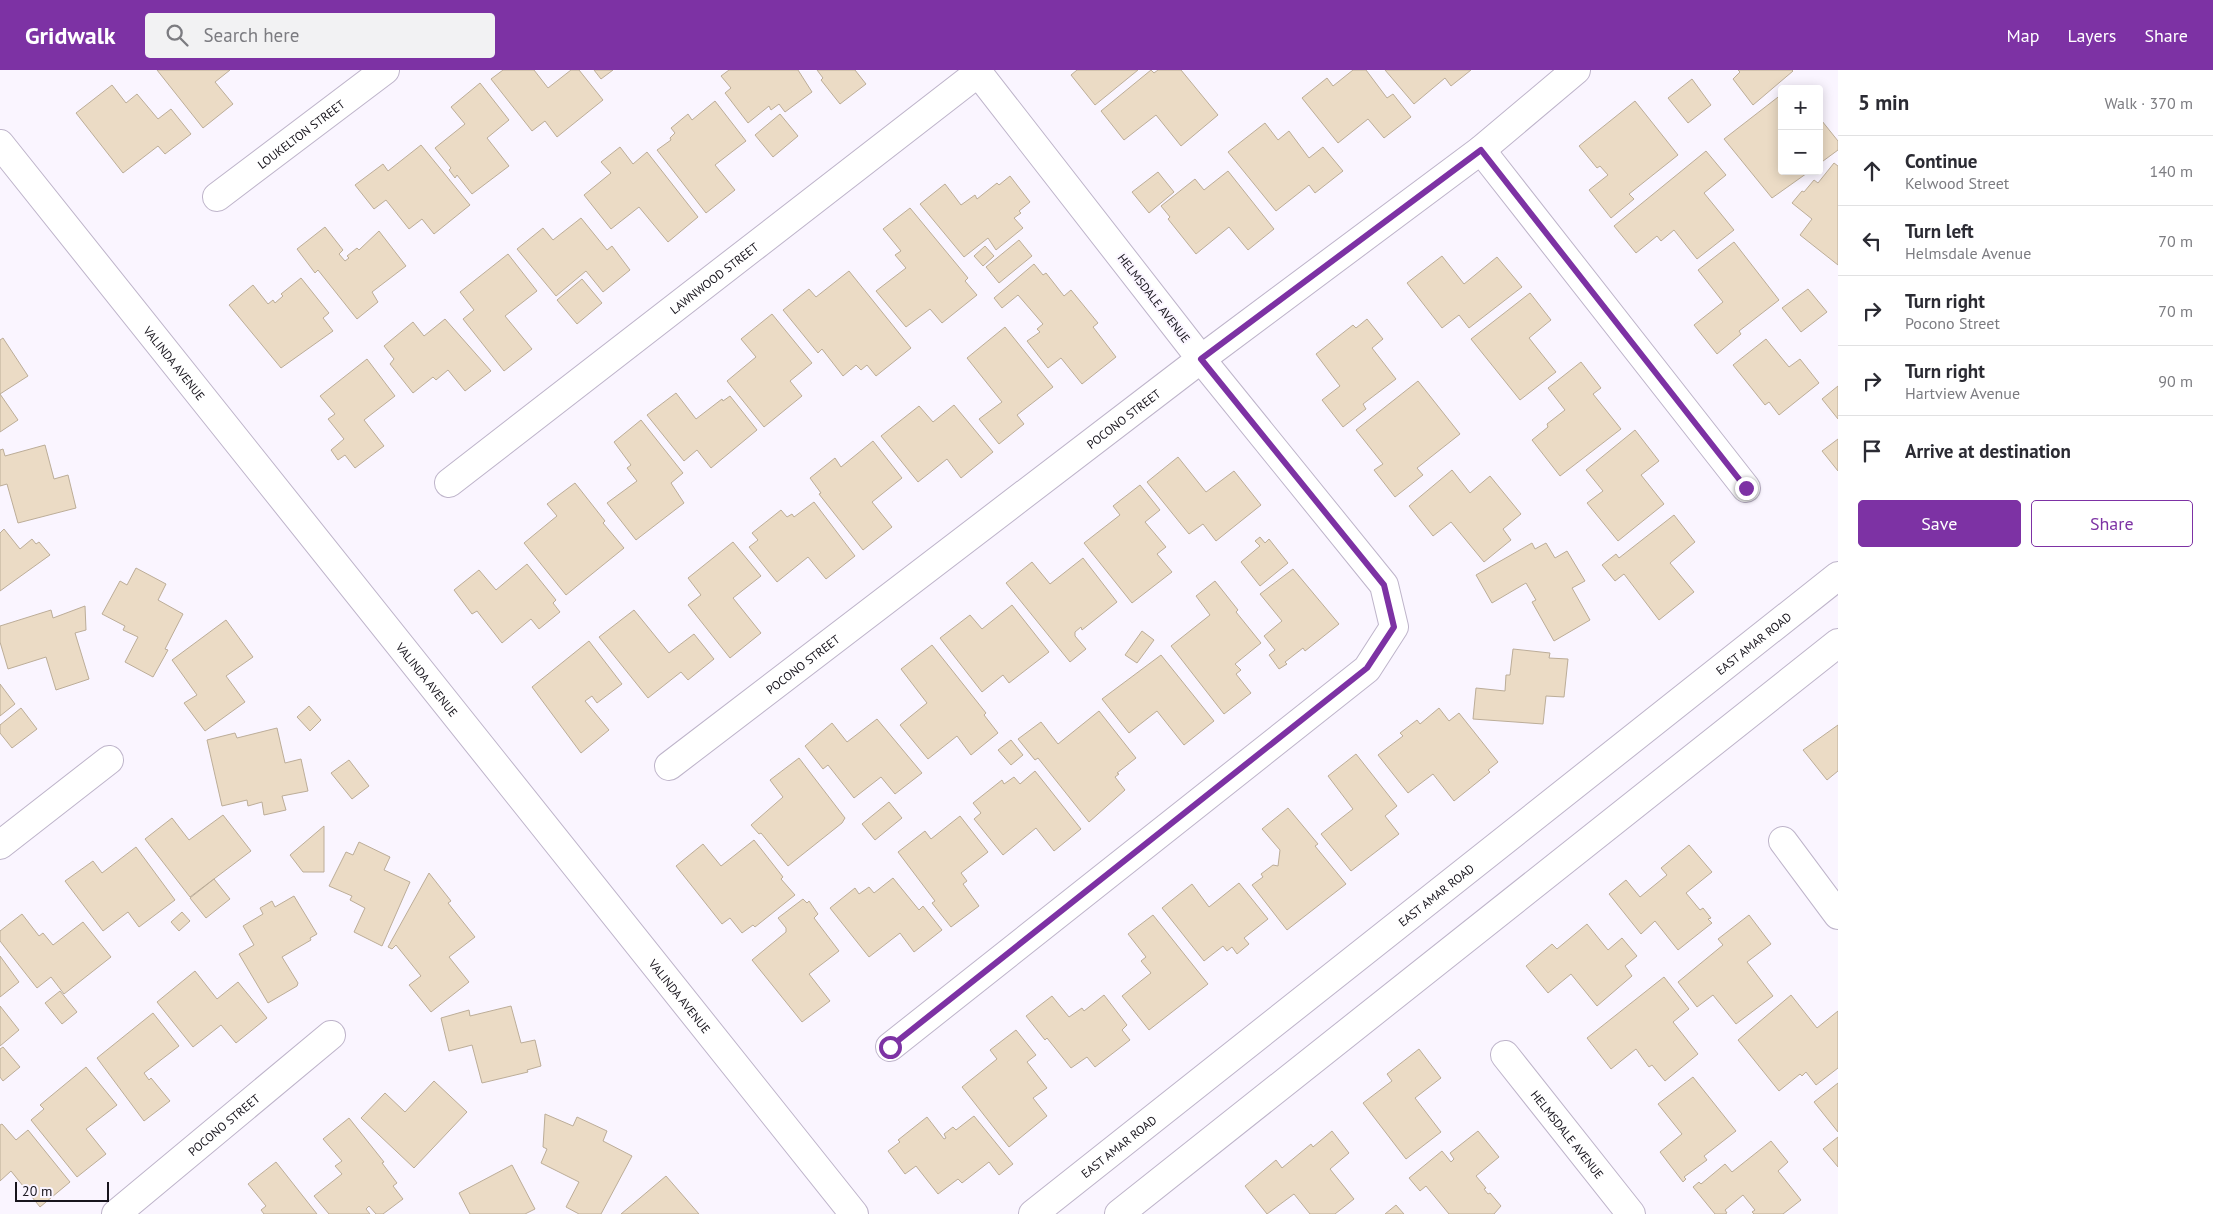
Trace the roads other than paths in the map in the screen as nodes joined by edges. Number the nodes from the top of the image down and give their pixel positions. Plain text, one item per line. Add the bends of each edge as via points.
1 (385, 70) edge
2 (1576, 70) edge
3 (977, 71) edge
4 (0, 144) edge
5 (1481, 150) junction
6 (217, 197) dead end
7 (1201, 359) junction
8 (450, 483) dead end
9 (1746, 488) dead end
10 (1838, 576) edge
11 (1838, 643) edge
12 (109, 760) dead end
13 (669, 766) dead end
14 (1783, 841) dead end
15 (0, 845) edge
16 (1838, 915) edge
17 (331, 1035) dead end
18 (890, 1047) dead end
19 (1505, 1055) dead end
20 (116, 1214) edge
21 (854, 1214) edge
22 (1033, 1214) edge
23 (1119, 1214) edge
24 (1631, 1214) edge

1 - 6 street, LOUKELTON STREET
2 - 5 street, POCONO STREET
3 - 7 street, HELMSDALE AVENUE
3 - 8 street, LAWNWOOD STREET
4 - 21 street, VALINDA AVENUE
5 - 7 street, POCONO STREET
5 - 9 street
7 - 13 street, POCONO STREET
7 - 18 street, HELMSDALE AVENUE via 1384,585 1394,627 1367,668
10 - 22 street, EAST AMAR ROAD
11 - 23 street
12 - 15 street
14 - 16 street
17 - 20 street, POCONO STREET
19 - 24 street, HELMSDALE AVENUE

